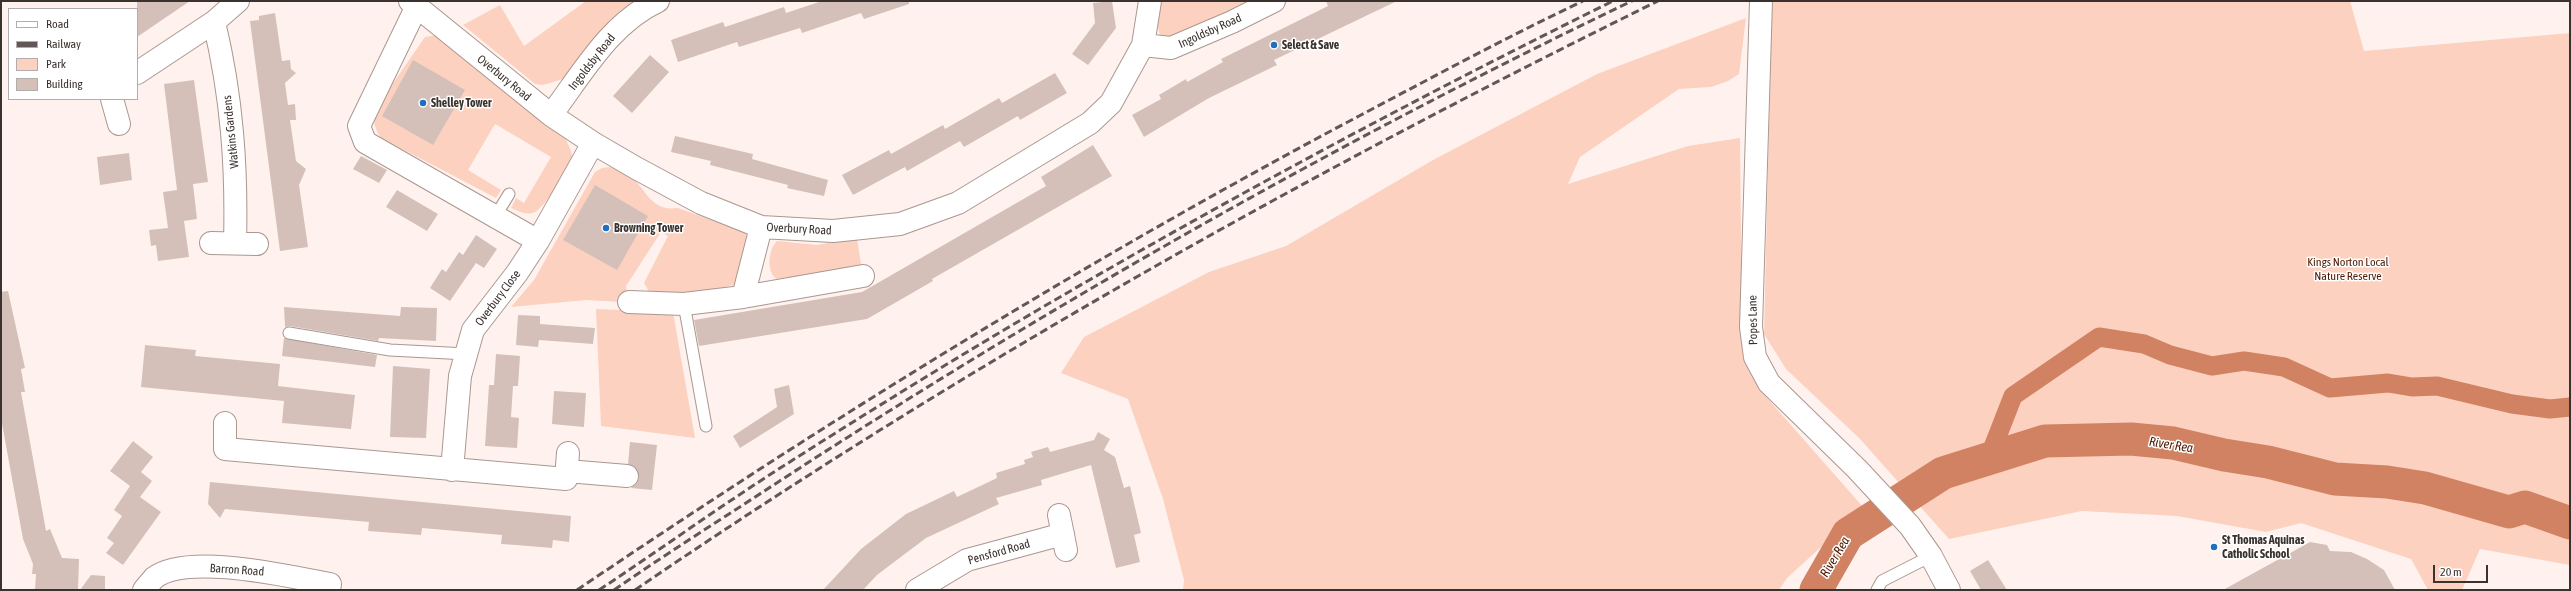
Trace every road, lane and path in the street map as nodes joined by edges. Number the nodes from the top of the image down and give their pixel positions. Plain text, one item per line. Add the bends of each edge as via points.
1 (238, 1) edge
2 (658, 1) edge
3 (1150, 1) edge
4 (1274, 1) edge
5 (1761, 1) edge
6 (414, 4) edge
7 (214, 22) junction
8 (1143, 45) junction
9 (138, 72) edge
10 (112, 100) edge
11 (551, 115) junction
12 (119, 124) dead end
13 (593, 143) junction
14 (509, 194) dead end
15 (495, 217) junction
16 (761, 227) junction
17 (538, 242) junction
18 (211, 243) dead end
19 (235, 243) junction
20 (257, 244) dead end
21 (863, 276) dead end
22 (743, 297) junction
23 (629, 302) dead end
24 (684, 304) junction
25 (290, 333) dead end
26 (467, 354) junction
27 (225, 423) dead end
28 (706, 426) dead end
29 (452, 470) junction
30 (627, 476) dead end
31 (1063, 533) dead end
32 (1926, 550) junction
33 (144, 590) edge
34 (329, 590) edge
35 (917, 590) edge
36 (1876, 590) edge
37 (1949, 590) edge

1 - 7 street
2 - 11 street, Ingoldsby Road via 644,8 611,36
3 - 8 street, Overbury Road
4 - 8 street, Ingoldsby Road via 1171,48
5 - 32 street, Popes Lane via 1751,326 1753,348 1759,367 1769,383 1906,521
6 - 11 street, Overbury Road
6 - 15 street via 358,126 365,142
7 - 9 street
7 - 19 street, Watkins Gardens via 234,135
8 - 16 street, Overbury Road via 1111,103 1090,123 958,203 900,224 833,231
10 - 12 street
11 - 13 street, Overbury Road
13 - 16 street, Overbury Road via 701,203
13 - 17 street, Overbury Close
14 - 15 lane
15 - 17 street
16 - 22 street
17 - 26 street, Overbury Close via 473,330
18 - 19 street
19 - 20 street
21 - 22 street
22 - 24 street
23 - 24 street
24 - 28 lane
25 - 26 lane via 390,350
26 - 29 street, Overbury Close via 460,376
27 - 29 street via 225,449
29 - 30 street via 566,479 568,462
31 - 35 street, Pensford Road via 967,560
32 - 36 lane via 1882,581
32 - 37 street, Popes Lane
33 - 34 street, Barron Road via 155,578 172,570 192,567 260,571 330,584

